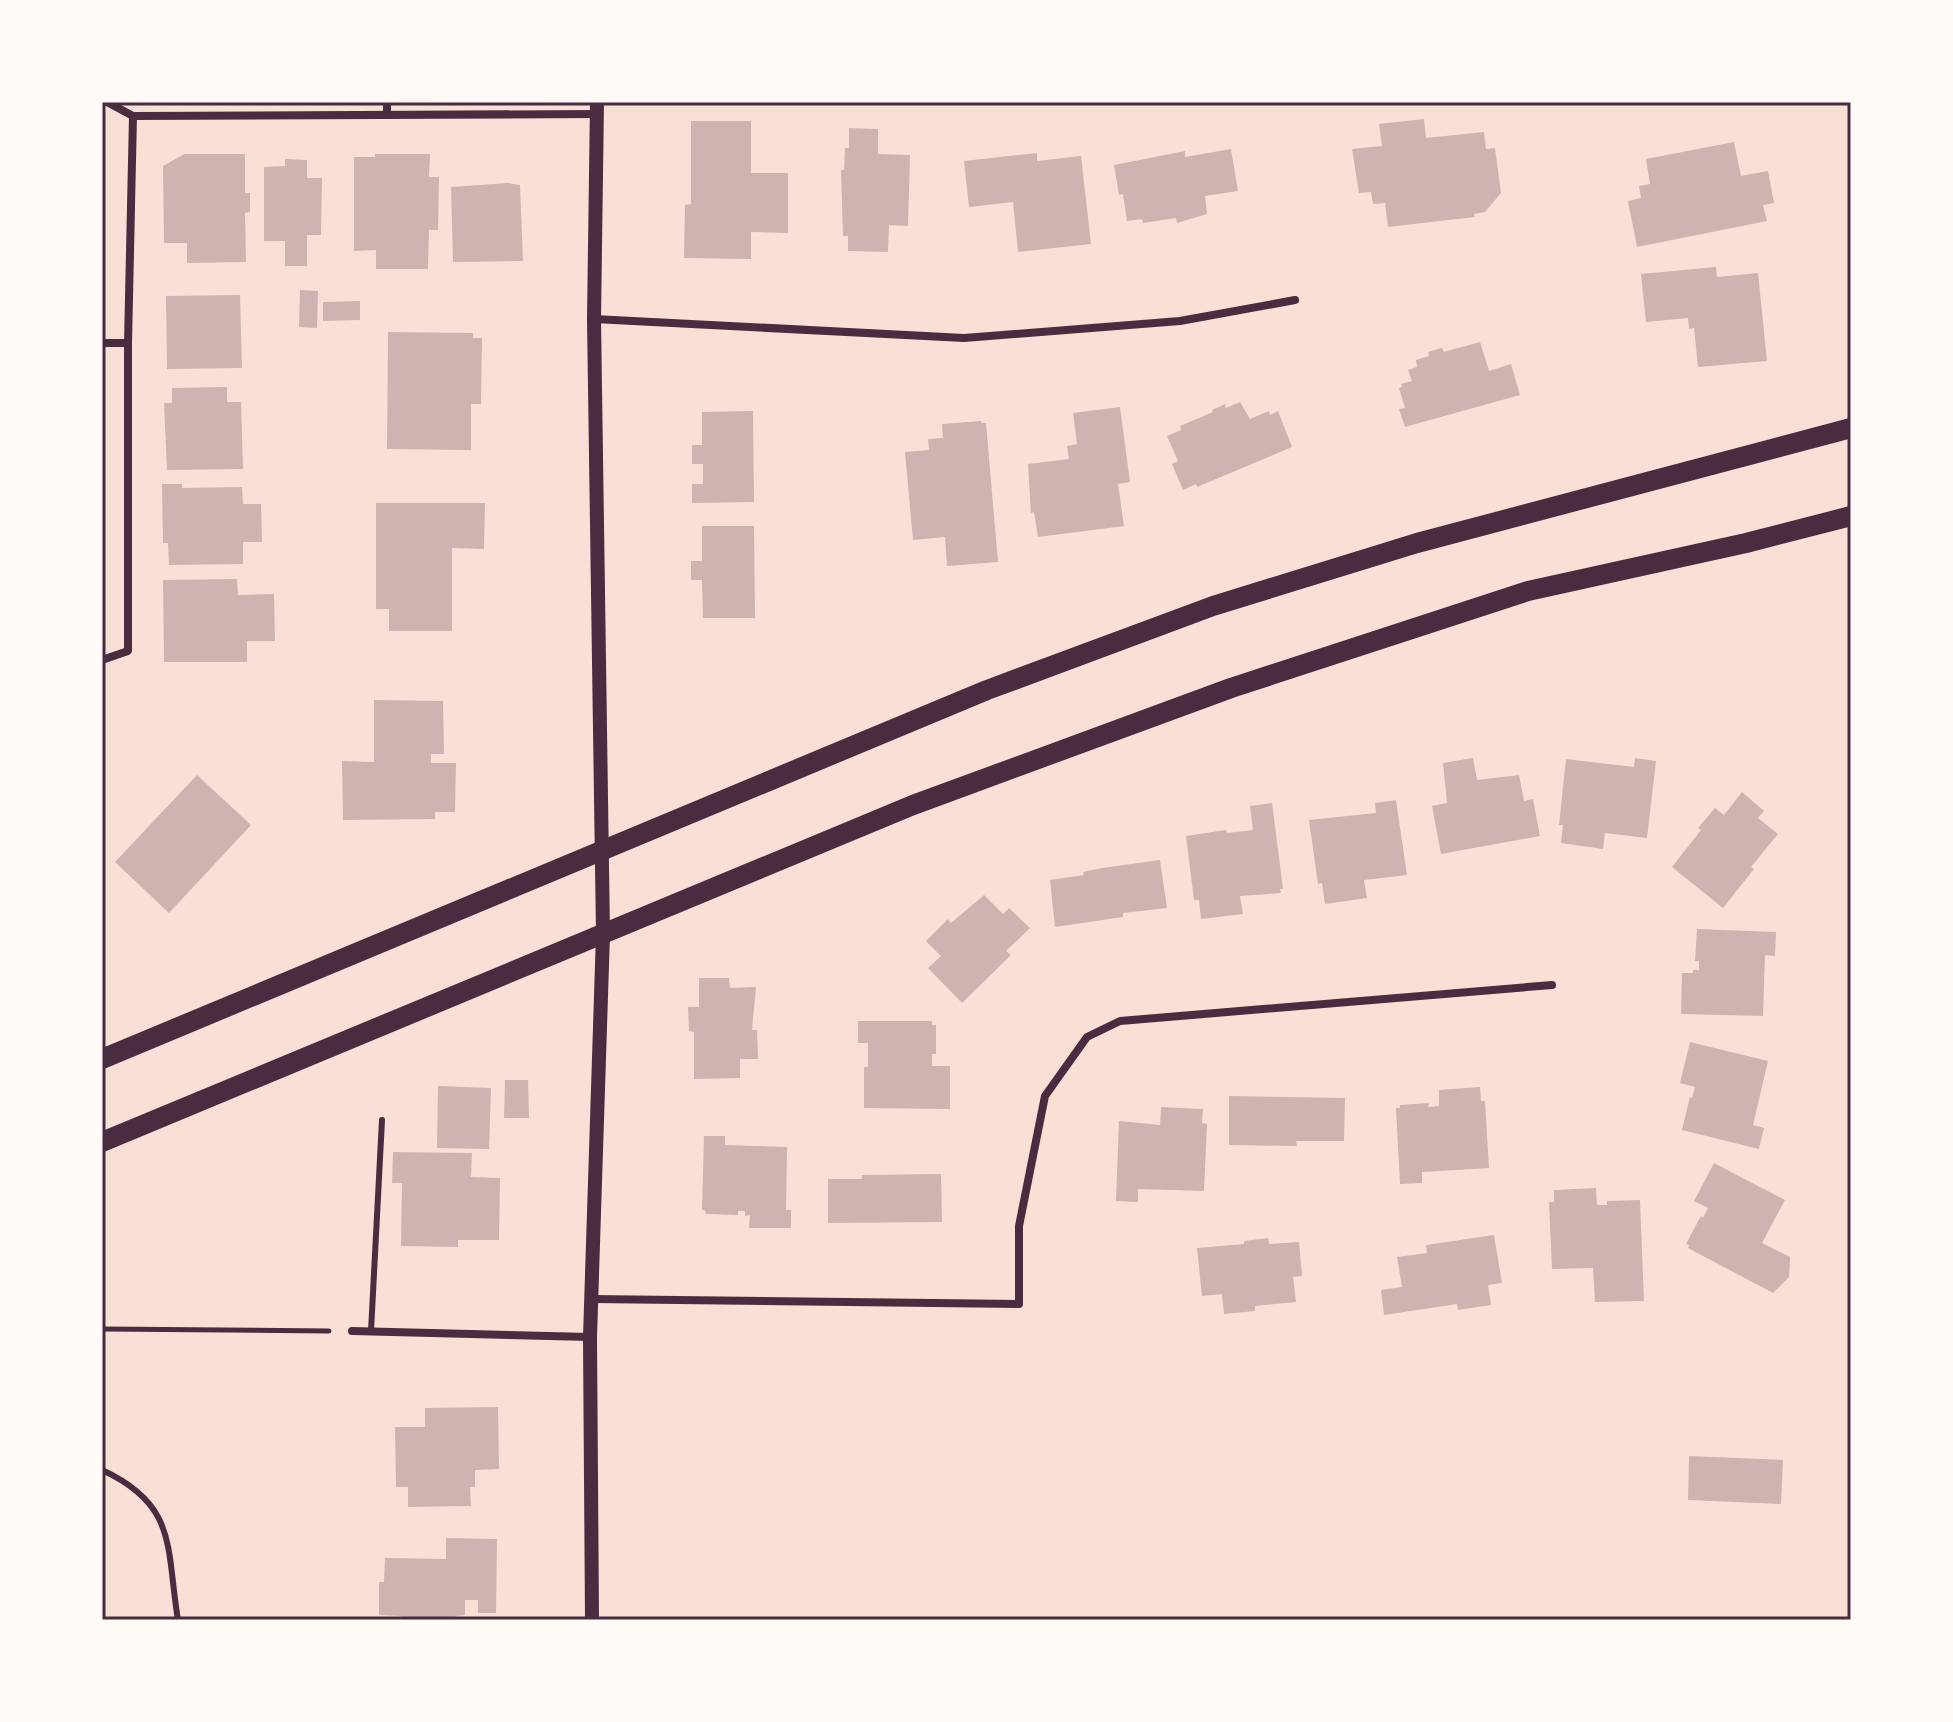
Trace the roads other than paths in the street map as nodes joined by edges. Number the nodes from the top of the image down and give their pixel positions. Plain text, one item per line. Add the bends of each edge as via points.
1 (107, 102) edge
2 (387, 102) edge
3 (597, 108) edge
4 (387, 114) junction
5 (133, 116) junction
6 (1295, 300) dead end
7 (594, 319) junction
8 (102, 343) edge
9 (128, 343) junction
10 (1851, 428) edge
11 (1851, 516) edge
12 (102, 660) edge
13 (602, 853) junction
14 (603, 934) junction
15 (1552, 985) dead end
16 (102, 1059) edge
17 (382, 1120) dead end
18 (102, 1142) edge
19 (591, 1299) junction
20 (352, 1331) road end
21 (371, 1331) junction
22 (590, 1337) junction
23 (102, 1470) edge
24 (178, 1620) edge
25 (592, 1620) edge

1 - 5 street
2 - 4 street
3 - 4 street
3 - 7 street
4 - 5 street
5 - 9 street
6 - 7 street via 1180,321 964,338
7 - 13 street
8 - 9 street
9 - 12 street via 128,651
10 - 13 main road via 1417,543 1213,606 987,690
11 - 14 main road via 1528,591 1231,688 913,805
13 - 14 street
13 - 16 main road
14 - 18 main road
14 - 19 street
15 - 19 street via 1120,1021 1087,1037 1045,1096 1019,1226 1019,1304
17 - 21 lane
19 - 22 street
20 - 21 street
21 - 22 street
22 - 25 street
23 - 24 lane via 143,1494 161,1517

